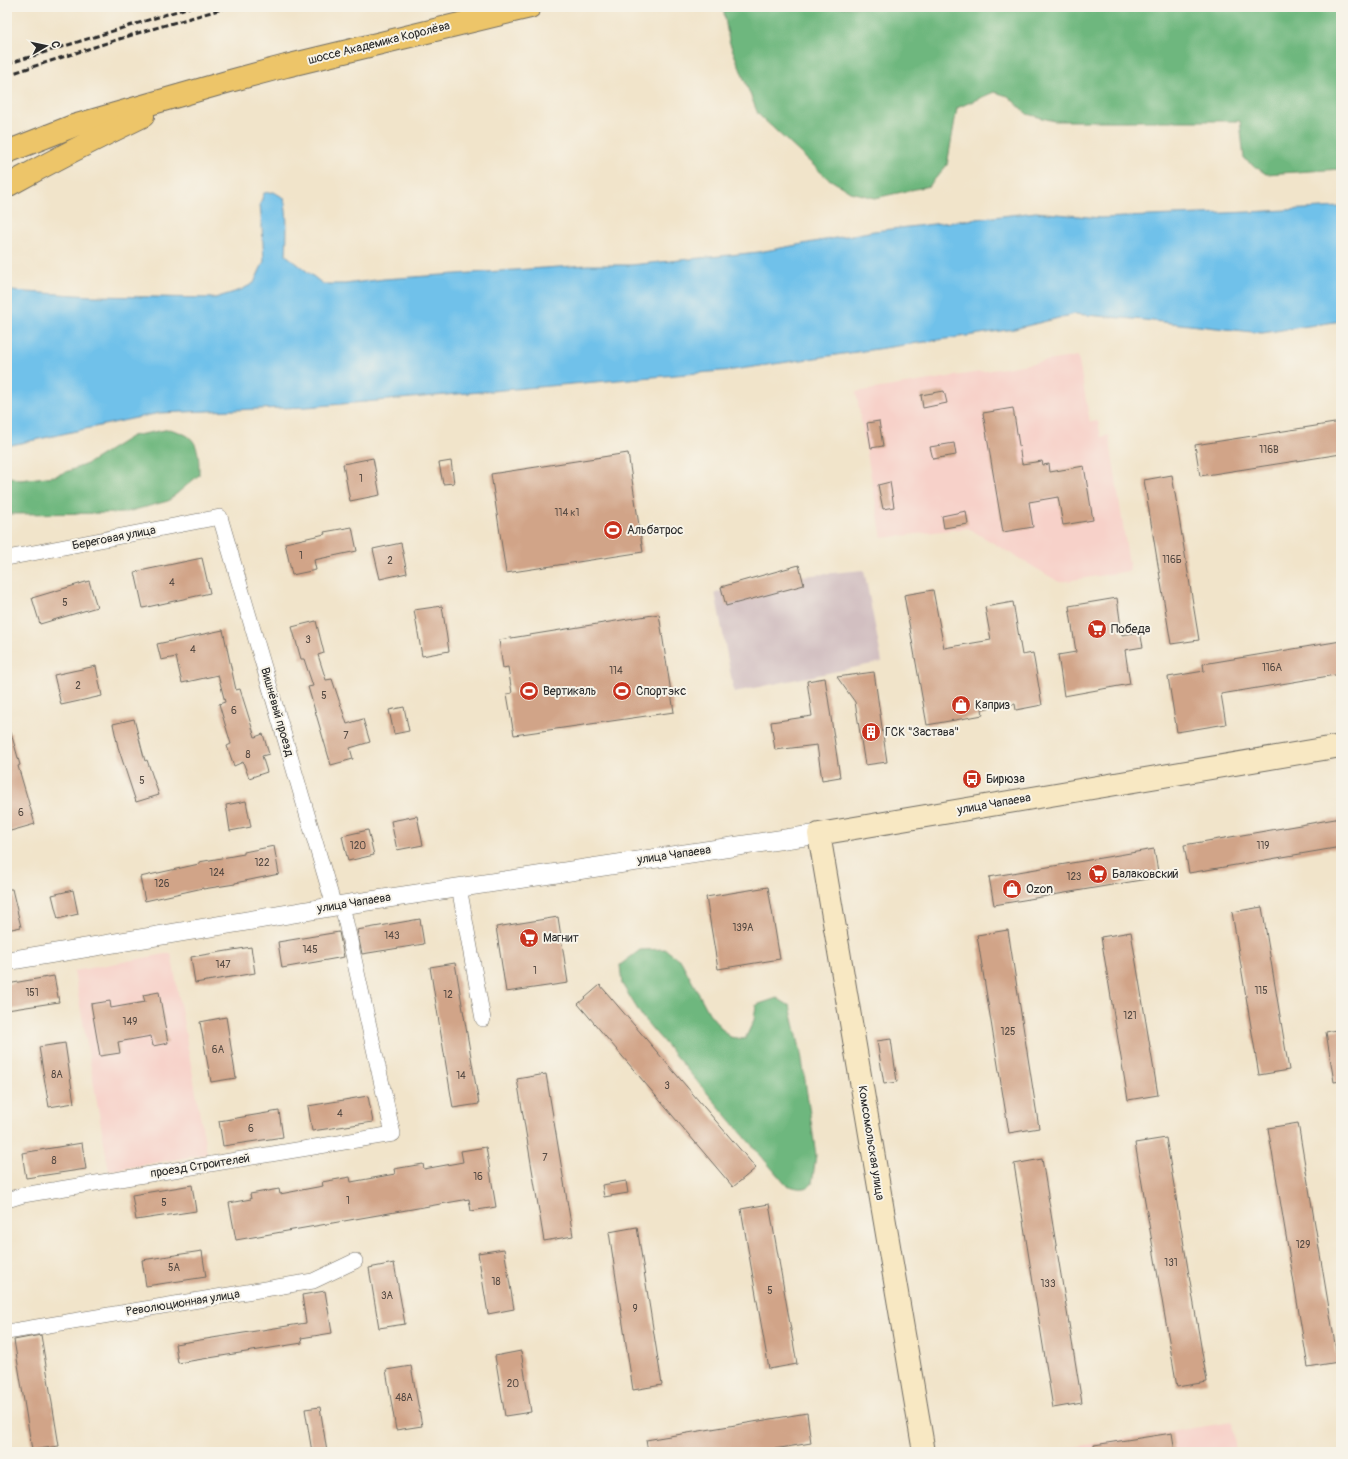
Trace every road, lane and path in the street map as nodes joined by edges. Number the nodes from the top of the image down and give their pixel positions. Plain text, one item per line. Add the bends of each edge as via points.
1 (530, 7) edge
2 (230, 81) junction
3 (7, 152) edge
4 (7, 186) edge
5 (220, 517) joint
6 (7, 558) edge
7 (1341, 746) edge
8 (820, 834) junction
9 (459, 887) junction
10 (338, 905) junction
11 (7, 961) edge
12 (482, 1019) dead end
13 (393, 1134) joint
14 (7, 1200) edge
15 (355, 1261) dead end
16 (7, 1332) edge
17 (924, 1452) edge

1 - 2 highway, шоссе Академика Королёва
2 - 3 highway, шоссе Академика Королёва via 81,124
2 - 4 highway, шоссе Академика Королёва via 96,138
5 - 6 street, Береговая улица
5 - 10 street, Вишнёвый проезд
7 - 8 main road, улица Чапаева
8 - 9 street, улица Чапаева
8 - 17 main road, Комсомольская улица
9 - 10 street, улица Чапаева
9 - 12 street
10 - 11 street, улица Чапаева
10 - 13 street, Вишнёвый проезд
13 - 14 street, проезд Строителей via 23,1195
15 - 16 street, Революционная улица via 313,1281

